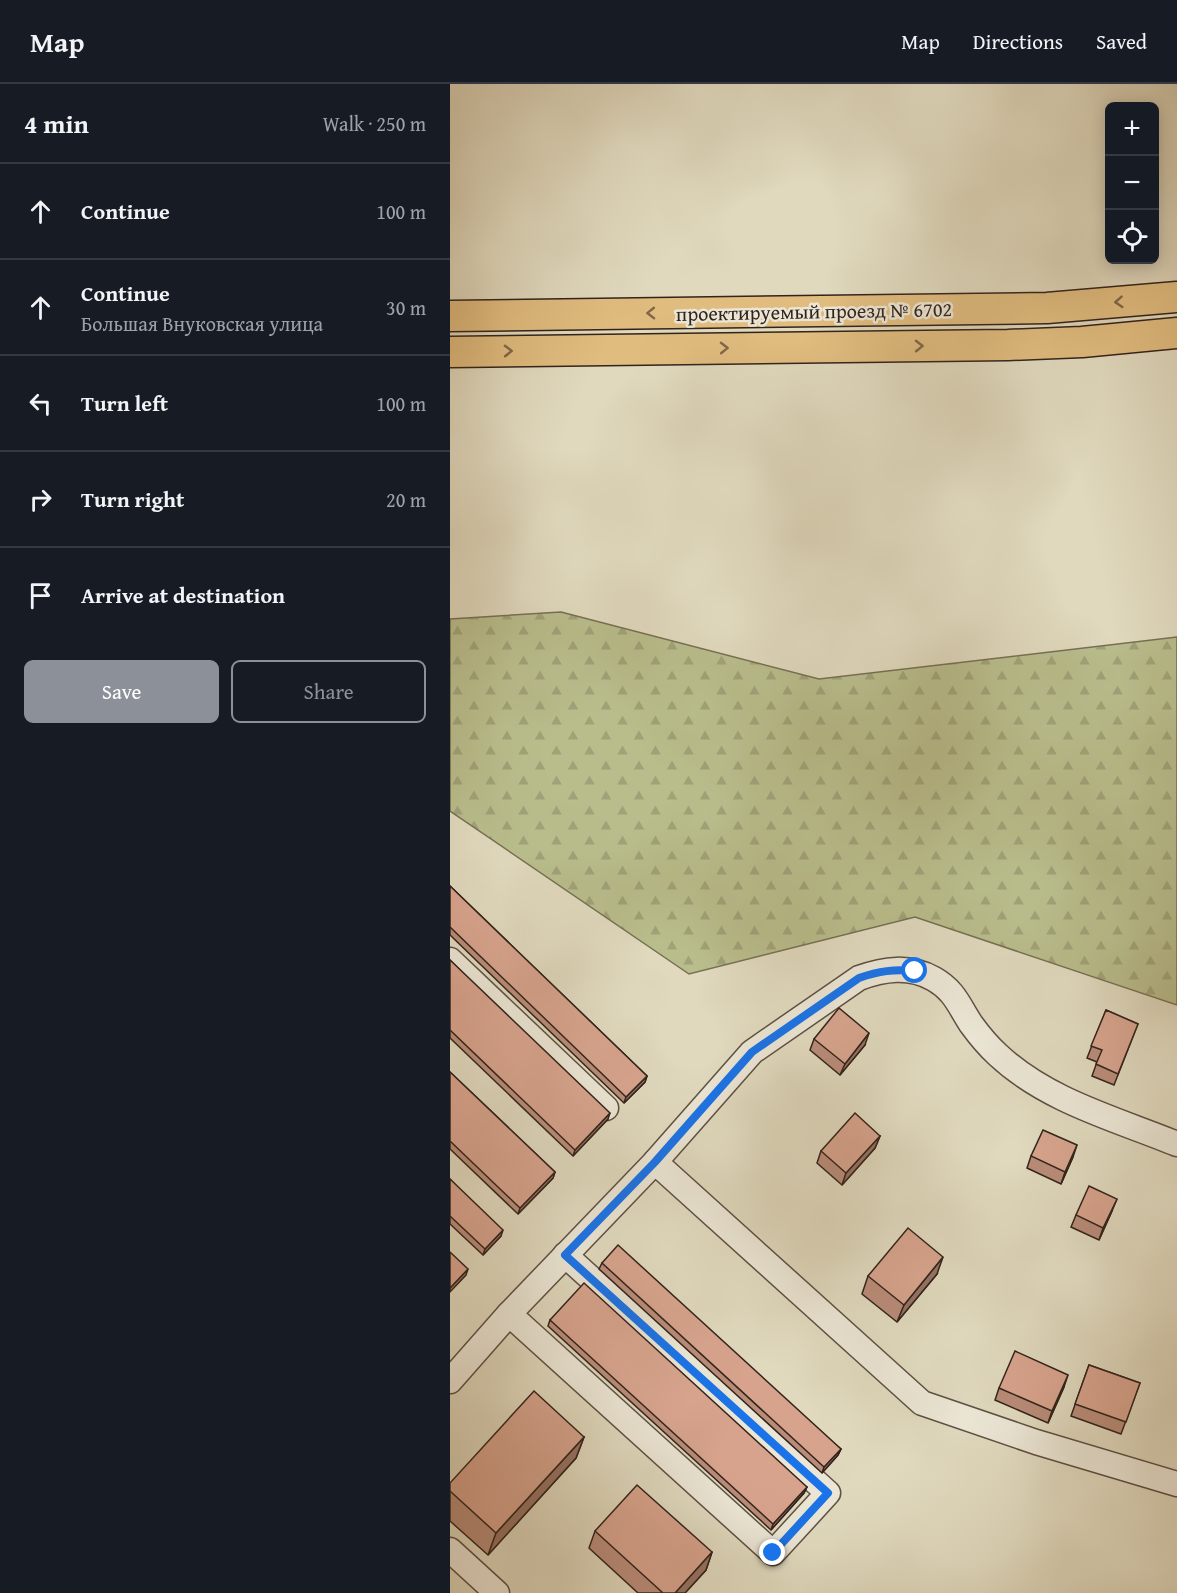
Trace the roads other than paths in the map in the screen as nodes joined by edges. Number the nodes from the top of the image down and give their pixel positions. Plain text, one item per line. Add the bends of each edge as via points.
1 (1177, 297) edge
2 (450, 316) edge
3 (1177, 333) edge
4 (450, 352) edge
5 (450, 960) edge
6 (606, 1108) edge
7 (1177, 1144) edge
8 (646, 1171) junction
9 (565, 1255) junction
10 (509, 1314) junction
11 (450, 1381) edge
12 (1177, 1484) edge
13 (450, 1550) edge
14 (497, 1593) edge

1 -> 2 main road, проектируемый проезд № 6702 via 1047,308
4 -> 3 main road, проектируемый проезд № 6702 via 1008,345
5 - 6 street
7 - 8 street via 1066,1100 1029,1080 983,1039 949,990 915,971 897,969 859,978 752,1052
8 - 9 street
8 - 12 street via 922,1403
9 - 10 street
9 - 10 street via 828,1493 773,1553
10 - 11 street
13 - 14 street

